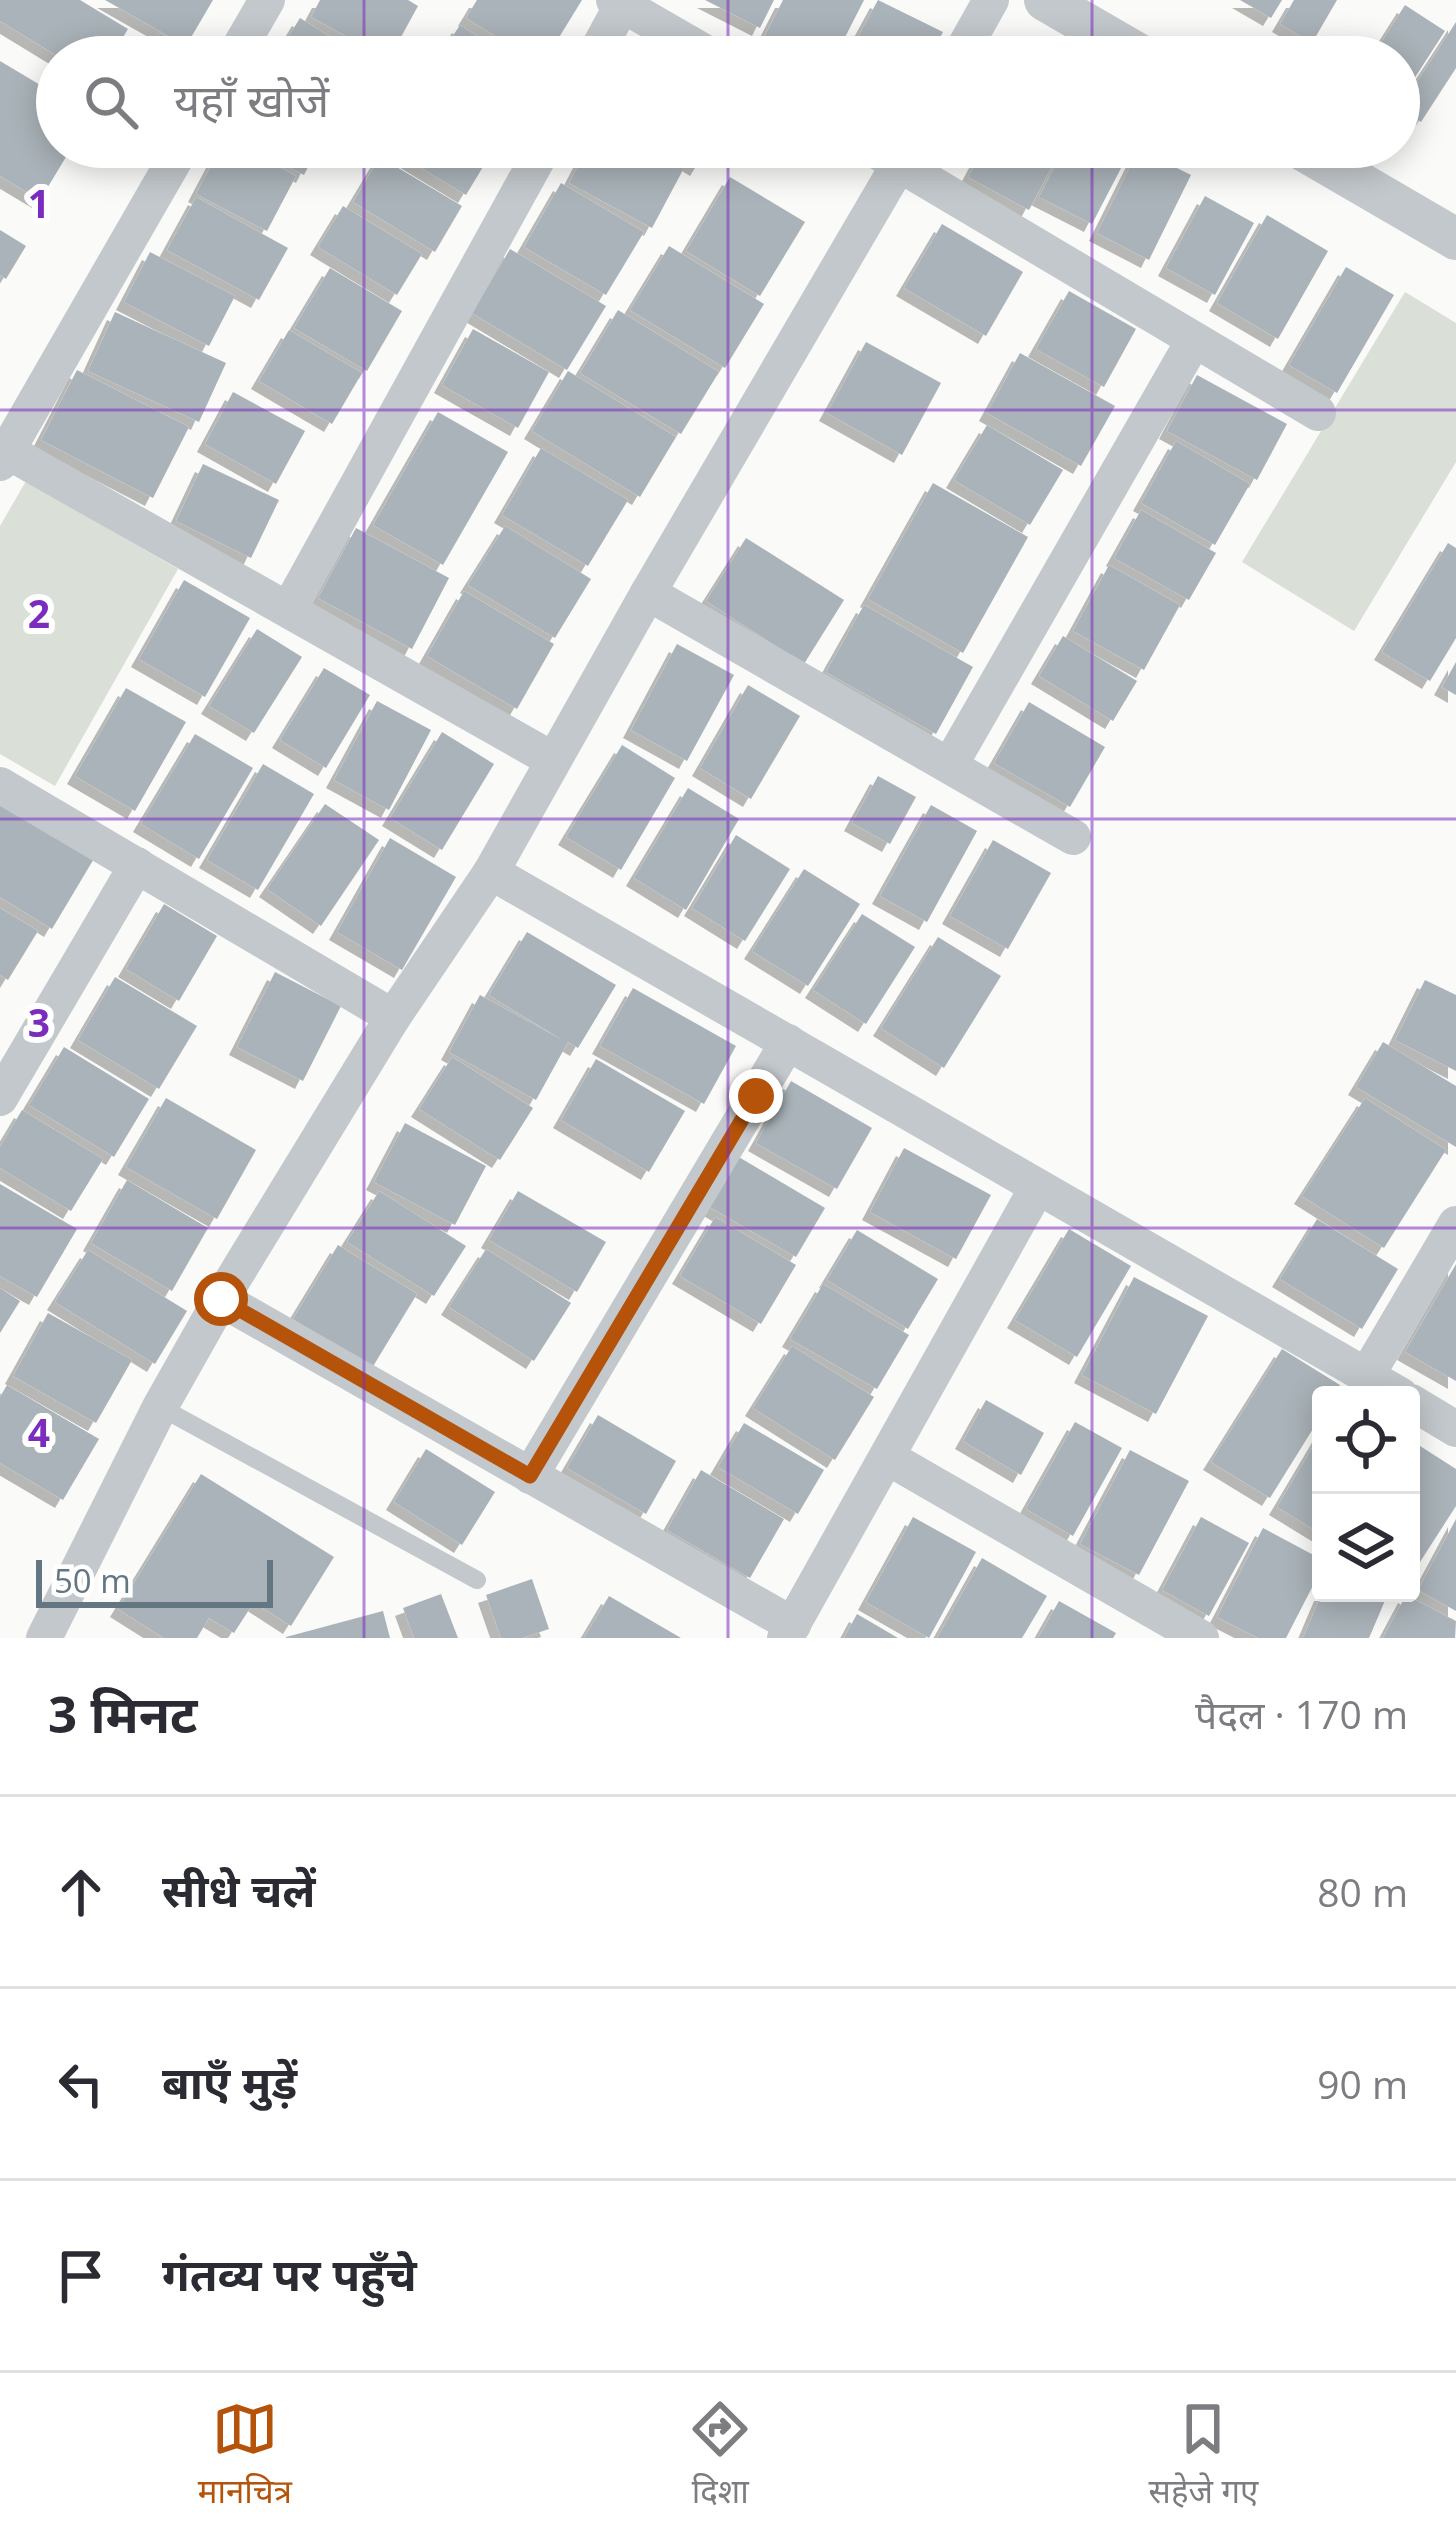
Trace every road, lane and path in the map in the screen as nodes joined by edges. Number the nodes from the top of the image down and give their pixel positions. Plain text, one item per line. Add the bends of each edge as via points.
1 (267, 0) edge
2 (991, 0) edge
3 (1045, 0) edge
4 (618, 2) edge
5 (246, 36) edge
6 (603, 36) edge
7 (677, 36) edge
8 (971, 36) edge
9 (1107, 36) edge
10 (170, 168) edge
11 (532, 168) edge
12 (884, 168) edge
13 (919, 168) edge
14 (1334, 168) edge
15 (1456, 239) edge
16 (1194, 340) junction
17 (1318, 413) dead end
18 (3, 457) edge
19 (648, 593) junction
20 (289, 609) junction
21 (553, 760) junction
22 (950, 765) junction
23 (0, 785) edge
24 (1072, 837) dead end
25 (137, 865) junction
26 (491, 872) junction
27 (393, 1017) junction
28 (788, 1042) junction
29 (0, 1098) edge
30 (1037, 1187) junction
31 (1456, 1224) edge
32 (221, 1299) junction
33 (1367, 1375) junction
34 (1385, 1386) edge
35 (160, 1407) junction
36 (1420, 1407) edge
37 (1456, 1429) edge
38 (887, 1457) junction
39 (530, 1476) junction
40 (477, 1580) dead end
41 (789, 1631) edge
42 (44, 1638) edge
43 (1202, 1638) edge

1 - 5 street
2 - 8 street
3 - 9 street
4 - 6 street
4 - 7 street
10 - 18 street
11 - 20 street
12 - 19 street
13 - 16 street
14 - 15 street
16 - 17 street
16 - 22 street
18 - 20 street
19 - 21 street
19 - 22 street
20 - 21 street
21 - 26 street
22 - 24 street
23 - 25 street
25 - 27 street
25 - 29 street
26 - 27 street
26 - 28 street
27 - 32 street
28 - 30 street
28 - 39 street
30 - 33 street
30 - 38 street
31 - 33 street
32 - 35 street
32 - 39 street
33 - 34 street
35 - 40 lane
35 - 42 street
36 - 37 street
38 - 41 street
38 - 43 street
39 - 41 street

